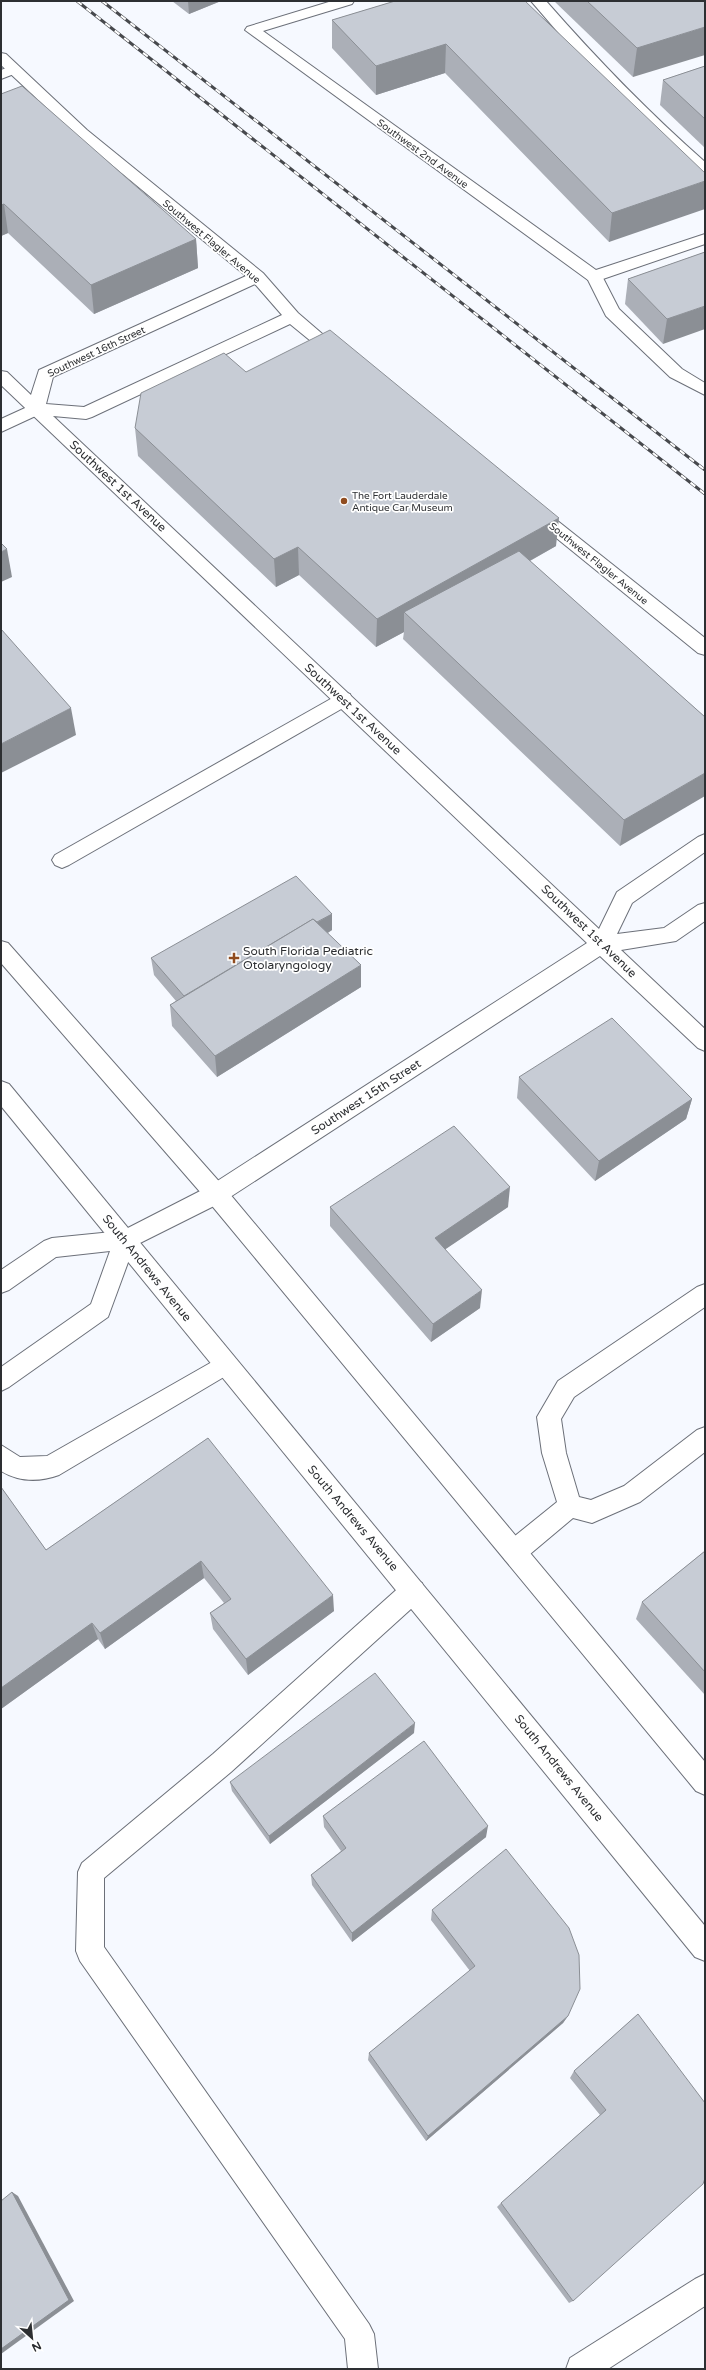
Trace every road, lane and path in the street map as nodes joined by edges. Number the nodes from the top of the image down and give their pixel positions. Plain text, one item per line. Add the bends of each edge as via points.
1 (347, 1) edge
2 (538, 1) edge
3 (1, 57) edge
4 (8, 72) edge
5 (705, 170) edge
6 (705, 239) edge
7 (594, 276) junction
8 (257, 277) junction
9 (292, 316) junction
10 (354, 366) edge
11 (1, 376) edge
12 (705, 390) edge
13 (36, 409) junction
14 (1, 426) edge
15 (522, 501) edge
16 (705, 648) edge
17 (343, 699) junction
18 (705, 842) edge
19 (62, 860) dead end
20 (705, 911) edge
21 (602, 944) junction
22 (1, 949) edge
23 (705, 1042) edge
24 (1, 1090) edge
25 (216, 1194) junction
26 (125, 1240) junction
27 (1, 1283) edge
28 (705, 1294) edge
29 (226, 1364) junction
30 (1, 1380) edge
31 (705, 1438) edge
32 (1, 1456) edge
33 (570, 1506) junction
34 (514, 1552) junction
35 (413, 1591) junction
36 (705, 1782) edge
37 (705, 1947) edge
38 (705, 2289) edge
39 (363, 2369) edge
40 (581, 2369) edge

1 - 7 street, Southwest 2nd Avenue via 252,30
2 - 5 street via 579,48
3 - 4 street, Southwest Flagler Avenue
4 - 8 street, Southwest Flagler Avenue
6 - 7 street
7 - 12 street via 612,312 676,373
8 - 9 street, Southwest Flagler Avenue
8 - 13 street, Southwest 16th Street via 45,374
9 - 10 street, Southwest Flagler Avenue
9 - 13 street via 86,413
11 - 13 street, Southwest 1st Avenue
13 - 14 street
13 - 17 street, Southwest 1st Avenue
15 - 16 street, Southwest Flagler Avenue
17 - 19 street
17 - 21 street, Southwest 1st Avenue
18 - 21 street via 624,898
20 - 21 street, Southwest 15th Street via 669,935
21 - 23 street, Southwest 1st Avenue
21 - 25 street, Southwest 15th Street
22 - 25 street
24 - 26 street, South Andrews Avenue
25 - 26 street, Southwest 15th Street
25 - 34 street
26 - 27 street, Southwest 15th Street via 52,1248
26 - 29 street, South Andrews Avenue
26 - 30 street via 100,1310
28 - 33 street via 566,1389 549,1417 554,1453
29 - 32 street via 51,1467 26,1471
29 - 35 street, South Andrews Avenue
31 - 33 street via 632,1494 592,1512
33 - 34 street
34 - 36 street
35 - 37 street, South Andrews Avenue
35 - 39 street via 222,1763 91,1872 90,1951 359,2334
38 - 40 street

